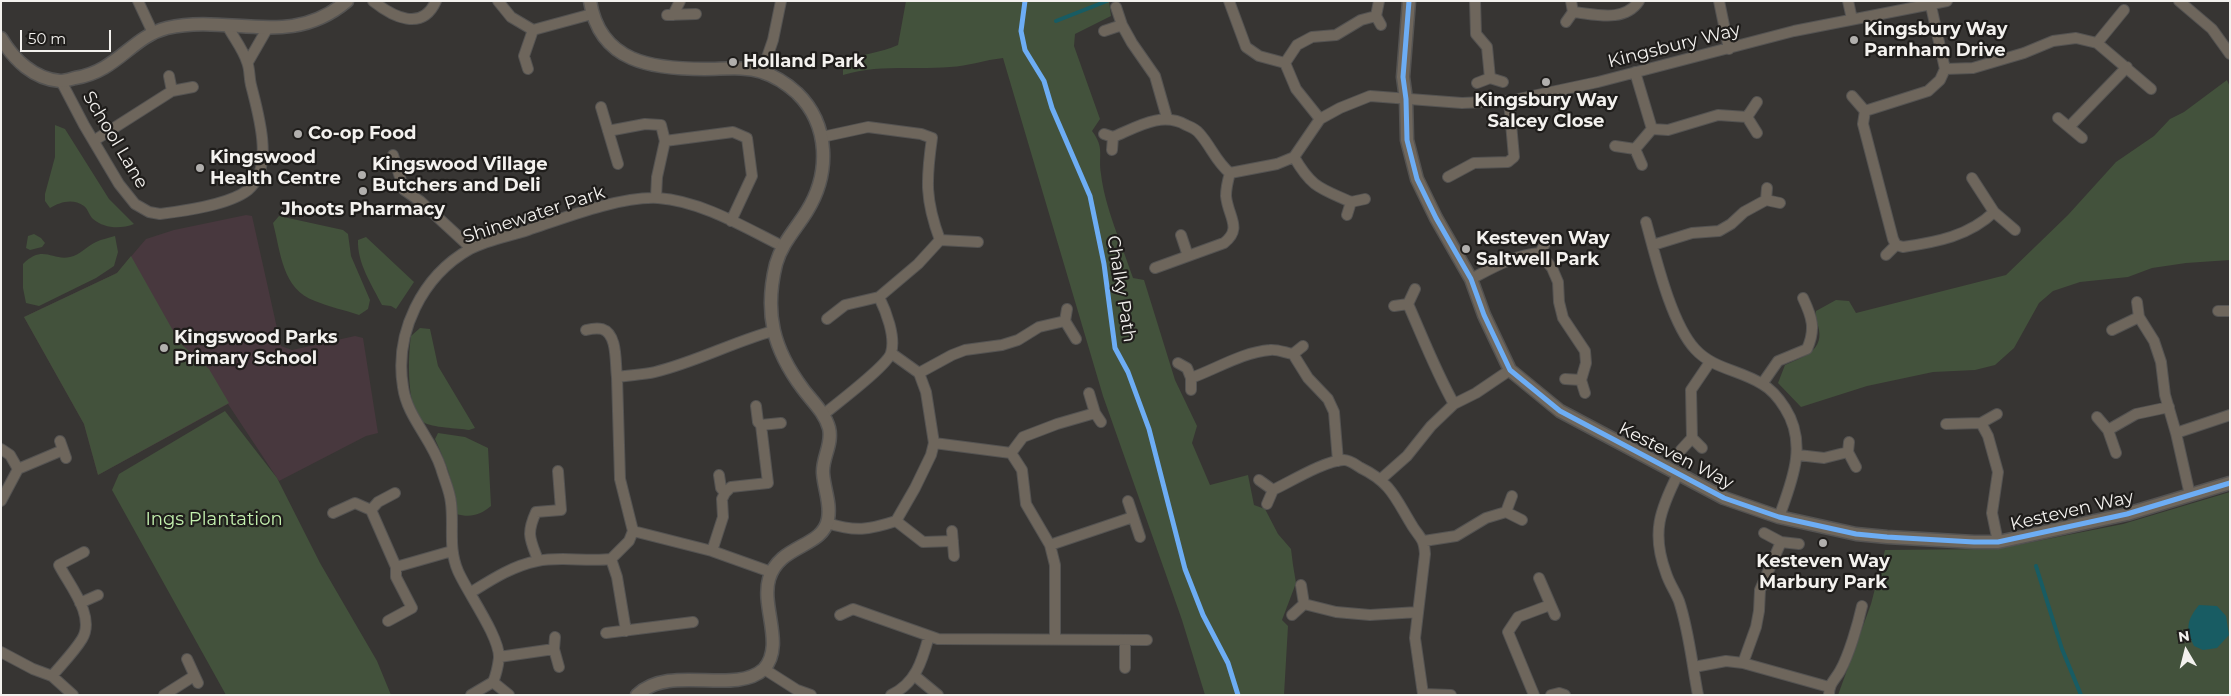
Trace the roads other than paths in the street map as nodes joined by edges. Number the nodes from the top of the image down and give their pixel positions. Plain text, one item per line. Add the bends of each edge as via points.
1 (138, 1) edge
2 (347, 1) edge
3 (373, 1) edge
4 (436, 1) edge
5 (498, 1) edge
6 (590, 1) edge
7 (680, 1) edge
8 (781, 1) edge
9 (1229, 1) edge
10 (1380, 1) edge
11 (1409, 1) edge
12 (1475, 1) edge
13 (1639, 1) edge
14 (1719, 1) edge
15 (1848, 1) edge
16 (1947, 1) edge
17 (2179, 1) edge
18 (1572, 6) edge
19 (1931, 6) junction
20 (1116, 7) dead end
21 (2124, 10) dead end
22 (592, 14) junction
23 (696, 14) dead end
24 (1852, 19) junction
25 (1566, 22) dead end
26 (227, 25) junction
27 (1122, 25) junction
28 (266, 29) junction
29 (534, 30) junction
30 (1104, 31) dead end
31 (153, 33) junction
32 (2, 43) edge
33 (2097, 43) junction
34 (1728, 49) junction
35 (2230, 54) edge
36 (248, 62) junction
37 (1285, 63) junction
38 (2127, 67) junction
39 (1945, 69) junction
40 (528, 70) dead end
41 (762, 72) junction
42 (1635, 72) junction
43 (169, 76) dead end
44 (1490, 78) junction
45 (61, 81) junction
46 (1504, 82) dead end
47 (1477, 83) dead end
48 (193, 88) dead end
49 (2151, 89) dead end
50 (172, 91) junction
51 (1852, 96) dead end
52 (1406, 99) junction
53 (1509, 101) junction
54 (1757, 102) dead end
55 (600, 107) dead end
56 (1866, 111) junction
57 (1747, 117) junction
58 (1167, 118) junction
59 (2058, 118) dead end
60 (1320, 119) junction
61 (2069, 127) junction
62 (1652, 129) junction
63 (608, 131) junction
64 (1757, 133) dead end
65 (822, 137) junction
66 (2082, 138) dead end
67 (94, 140) junction
68 (665, 141) junction
69 (1615, 146) dead end
70 (1636, 149) junction
71 (1112, 150) dead end
72 (393, 155) dead end
73 (1294, 157) junction
74 (618, 164) dead end
75 (1642, 165) dead end
76 (1230, 173) junction
77 (1447, 177) dead end
78 (1972, 178) dead end
79 (1767, 188) dead end
80 (656, 198) junction
81 (1365, 199) dead end
82 (1766, 200) junction
83 (1351, 202) junction
84 (1780, 202) dead end
85 (1994, 212) junction
86 (1348, 215) dead end
87 (731, 221) junction
88 (1646, 222) dead end
89 (2015, 230) dead end
90 (1181, 235) dead end
91 (1548, 238) dead end
92 (940, 240) junction
93 (978, 242) dead end
94 (1896, 244) junction
95 (1653, 245) junction
96 (782, 246) junction
97 (471, 248) junction
98 (1540, 253) junction
99 (1188, 256) junction
100 (1886, 256) dead end
101 (1155, 268) dead end
102 (1471, 279) junction
103 (1415, 289) dead end
104 (879, 297) junction
105 (1803, 298) dead end
106 (2137, 302) dead end
107 (1408, 304) junction
108 (1394, 306) dead end
109 (1066, 309) dead end
110 (2218, 311) dead end
111 (2230, 312) edge
112 (2139, 317) junction
113 (827, 319) dead end
114 (1065, 321) junction
115 (586, 330) dead end
116 (2112, 330) dead end
117 (773, 331) junction
118 (1076, 338) dead end
119 (1303, 346) dead end
120 (891, 353) junction
121 (1293, 354) junction
122 (1178, 362) dead end
123 (1710, 362) junction
124 (1510, 370) junction
125 (919, 373) junction
126 (617, 376) junction
127 (1191, 378) junction
128 (1565, 379) dead end
129 (1581, 380) junction
130 (1762, 384) junction
131 (1190, 390) dead end
132 (1089, 393) dead end
133 (1585, 393) dead end
134 (1454, 404) junction
135 (756, 406) dead end
136 (2169, 408) junction
137 (1095, 412) junction
138 (1997, 414) dead end
139 (823, 415) junction
140 (2230, 415) edge
141 (2096, 417) dead end
142 (1102, 422) dead end
143 (781, 423) dead end
144 (1981, 423) junction
145 (1946, 424) dead end
146 (761, 425) junction
147 (2108, 430) junction
148 (2176, 433) junction
149 (1692, 438) junction
150 (934, 442) junction
151 (1702, 448) dead end
152 (1, 449) edge
153 (63, 450) dead end
154 (1682, 450) dead end
155 (1011, 453) junction
156 (2116, 453) dead end
157 (1798, 455) junction
158 (1338, 461) junction
159 (1856, 467) dead end
160 (18, 469) junction
161 (558, 471) dead end
162 (1678, 474) junction
163 (719, 475) dead end
164 (1381, 479) junction
165 (1259, 480) dead end
166 (2230, 483) edge
167 (1273, 490) junction
168 (725, 492) junction
169 (395, 493) dead end
170 (2190, 495) junction
171 (1512, 496) dead end
172 (1, 501) edge
173 (1128, 501) dead end
174 (1267, 504) dead end
175 (370, 510) junction
176 (1506, 512) junction
177 (333, 514) dead end
178 (1133, 517) junction
179 (1779, 517) junction
180 (1522, 520) dead end
181 (896, 521) junction
182 (827, 523) junction
183 (633, 532) junction
184 (1764, 533) dead end
185 (1140, 537) dead end
186 (1424, 541) junction
187 (1781, 542) junction
188 (1998, 542) junction
189 (1800, 544) dead end
190 (1050, 545) junction
191 (452, 551) junction
192 (712, 551) junction
193 (84, 552) dead end
194 (954, 556) dead end
195 (611, 559) junction
196 (538, 560) junction
197 (396, 567) junction
198 (771, 572) junction
199 (1539, 578) dead end
200 (1301, 585) dead end
201 (470, 593) junction
202 (98, 595) dead end
203 (80, 604) junction
204 (1304, 604) junction
205 (1862, 606) dead end
206 (1418, 612) junction
207 (840, 615) dead end
208 (1292, 615) dead end
209 (388, 621) dead end
210 (693, 622) dead end
211 (626, 631) junction
212 (606, 634) dead end
213 (929, 636) junction
214 (555, 637) dead end
215 (1055, 639) junction
216 (1147, 640) dead end
217 (1125, 641) junction
218 (554, 649) junction
219 (2, 654) edge
220 (499, 657) junction
221 (186, 659) dead end
222 (1743, 663) junction
223 (558, 667) dead end
224 (1694, 667) junction
225 (1125, 668) dead end
226 (764, 669) junction
227 (52, 676) junction
228 (915, 676) junction
229 (493, 682) junction
230 (1829, 691) edge
231 (1422, 694) edge
232 (72, 695) edge
233 (164, 695) edge
234 (471, 695) edge
235 (509, 695) edge
236 (638, 695) edge
237 (811, 695) edge
238 (891, 695) edge
239 (938, 695) edge
240 (1451, 695) edge
241 (1534, 695) edge
242 (1551, 695) edge
243 (1566, 695) edge
244 (1698, 695) edge

1 - 31 street
2 - 28 street via 310,22
3 - 4 street via 386,12 407,19 420,18 430,12
5 - 29 street via 511,17
6 - 22 street
7 - 23 street via 670,15
8 - 41 street
9 - 37 street via 1246,47 1259,56
10 - 37 street via 1378,20 1361,20 1336,35 1312,37 1297,45
11 - 52 street, Kesteven Way via 1403,77
12 - 44 street via 1476,34 1487,47
13 - 18 street via 1635,7 1616,16
14 - 34 street
15 - 24 street
16 - 19 street, Kingsbury Way
17 - 35 street via 2212,29
18 - 25 street
19 - 24 street, Kingsbury Way
19 - 39 street
20 - 27 street
21 - 33 street
22 - 29 street
22 - 41 street via 604,38 634,61 670,67 740,68
24 - 34 street, Kingsbury Way
26 - 28 street
26 - 31 street via 189,24
26 - 36 street, School Lane
27 - 30 street
27 - 58 street via 1154,76
28 - 36 street
29 - 40 street via 524,56
31 - 45 street via 101,71
32 - 45 street via 30,70
33 - 38 street
33 - 39 street via 2076,38 2053,41 1973,68
34 - 42 street, Kingsbury Way
36 - 67 street, School Lane via 250,83 258,108 263,162 257,181 247,191 228,200 180,211 149,212 135,204 119,184
37 - 60 street via 1296,89
38 - 49 street
38 - 61 street
39 - 56 street via 1940,80 1928,91
41 - 65 street via 784,82 798,95 816,120
42 - 53 street, Kingsbury Way
42 - 62 street
43 - 50 street
44 - 46 street
44 - 47 street
45 - 67 street, School Lane
48 - 50 street
50 - 67 street
51 - 56 street
52 - 53 street, Kingsbury Way via 1462,104
52 - 60 street, Kingsbury Way via 1370,96
52 - 102 street, Kesteven Way via 1407,140 1417,179
53 - 77 street via 1514,157 1508,162 1474,163
54 - 57 street
55 - 63 street
56 - 94 street via 1863,124
57 - 62 street via 1718,115 1668,130
57 - 64 street
58 - 71 street via 1109,135
58 - 76 street via 1199,132 1220,165
59 - 61 street
60 - 73 street
61 - 66 street
62 - 70 street
63 - 68 street via 645,124 661,125
63 - 74 street
65 - 92 street via 868,127 932,138 927,184 930,212
65 - 96 street via 825,159 821,184 807,211
68 - 80 street
68 - 87 street via 733,132 747,138 752,176
69 - 70 street
70 - 75 street
72 - 97 street via 404,190
73 - 76 street via 1277,164
73 - 83 street via 1314,185
76 - 99 street via 1226,194 1234,232 1224,244
78 - 85 street
79 - 82 street
80 - 87 street, Shinewater Park via 685,203
80 - 97 street, Shinewater Park via 570,216
81 - 83 street
82 - 84 street
82 - 95 street via 1719,231 1692,233
83 - 86 street
85 - 89 street
85 - 94 street via 1964,234 1903,247
87 - 96 street, Shinewater Park
88 - 95 street
90 - 99 street
91 - 98 street
92 - 93 street
92 - 104 street via 918,264
94 - 100 street
95 - 123 street via 1682,332 1697,352
96 - 117 street via 770,294
97 - 191 street, Shinewater Park via 441,273 417,304 408,323 402,350 403,388 416,423 440,464 451,502
98 - 102 street via 1523,254
98 - 129 street via 1558,282 1563,318 1585,351
99 - 101 street
102 - 124 street, Kesteven Way
103 - 107 street
104 - 113 street via 845,305
104 - 120 street via 890,322
105 - 130 street via 1811,315 1813,336 1807,349 1778,362
106 - 112 street
107 - 108 street
107 - 134 street via 1434,368
109 - 114 street
110 - 111 street
112 - 116 street
112 - 136 street via 2162,362
114 - 118 street
114 - 125 street via 1039,327 1018,340 1002,345 952,354
115 - 126 street via 602,329 610,334
117 - 126 street via 654,372
117 - 139 street via 782,356
119 - 121 street
120 - 125 street
120 - 139 street via 882,366
121 - 127 street via 1271,350 1242,356
121 - 158 street via 1308,378 1328,399 1334,412
122 - 127 street via 1187,368
123 - 130 street
123 - 149 street via 1691,390
124 - 134 street
124 - 162 street, Kesteven Way via 1560,412
125 - 150 street via 926,392
126 - 183 street via 620,479
127 - 131 street
128 - 129 street
129 - 133 street
130 - 157 street via 1780,401 1791,418
132 - 137 street
134 - 164 street via 1431,426 1408,456
135 - 146 street
136 - 147 street via 2136,414
136 - 148 street
137 - 142 street
137 - 155 street via 1023,437
138 - 144 street
139 - 182 street via 829,429 830,446 823,473 829,507
140 - 148 street
141 - 147 street
143 - 146 street
144 - 145 street
144 - 188 street via 1998,472 1992,513
146 - 168 street via 768,483 731,487
147 - 156 street
148 - 170 street
149 - 151 street
149 - 154 street
150 - 155 street
150 - 181 street via 923,472
152 - 160 street via 10,455
153 - 160 street
155 - 190 street via 1022,470 1026,504
157 - 159 street via 1824,458 1848,447
157 - 179 street
158 - 164 street via 1346,460
158 - 167 street
160 - 172 street
161 - 196 street via 561,510 536,512 530,526 529,537
162 - 179 street, Kesteven Way via 1724,498
162 - 224 street via 1664,502 1658,526 1660,554 1678,601
163 - 168 street
164 - 186 street via 1400,502
165 - 167 street
166 - 170 street, Kesteven Way
167 - 174 street
168 - 192 street via 723,517
169 - 175 street
170 - 188 street, Kesteven Way via 2127,514
171 - 176 street
173 - 178 street
175 - 177 street via 355,503
175 - 197 street
176 - 180 street
176 - 186 street via 1486,518 1456,536
178 - 185 street
178 - 190 street
179 - 188 street, Kesteven Way via 1864,535
181 - 182 street via 872,529 847,530
181 - 194 street via 923,542 952,536
182 - 198 street via 817,537 790,551
183 - 192 street
183 - 195 street
184 - 187 street
186 - 206 street
187 - 189 street
187 - 222 street via 1760,590 1759,611
190 - 215 street via 1055,565
191 - 197 street
191 - 201 street, Shinewater Park
192 - 198 street
193 - 203 street via 59,565
195 - 196 street
195 - 211 street
196 - 201 street via 507,570
197 - 209 street via 396,577 412,608
198 - 226 street via 766,588 772,652
199 - 241 street via 1552,610 1518,617 1508,632
200 - 204 street
201 - 220 street, Shinewater Park via 494,639
202 - 203 street
203 - 227 street via 85,615 83,639
204 - 206 street via 1336,612 1370,615
204 - 208 street
205 - 230 street via 1841,670
206 - 231 street via 1415,638
207 - 213 street via 853,608
210 - 211 street
211 - 212 street
213 - 215 street via 938,639
213 - 228 street
214 - 218 street
215 - 217 street
216 - 217 street
217 - 225 street
218 - 220 street
218 - 223 street
219 - 227 street
220 - 229 street
221 - 233 street via 196,680
222 - 224 street via 1726,661
222 - 230 street
224 - 244 street
226 - 236 street via 746,681 726,684 669,682 647,687
226 - 237 street via 796,690
227 - 232 street
228 - 238 street
228 - 239 street
229 - 234 street
229 - 235 street
231 - 240 street
242 - 243 street

